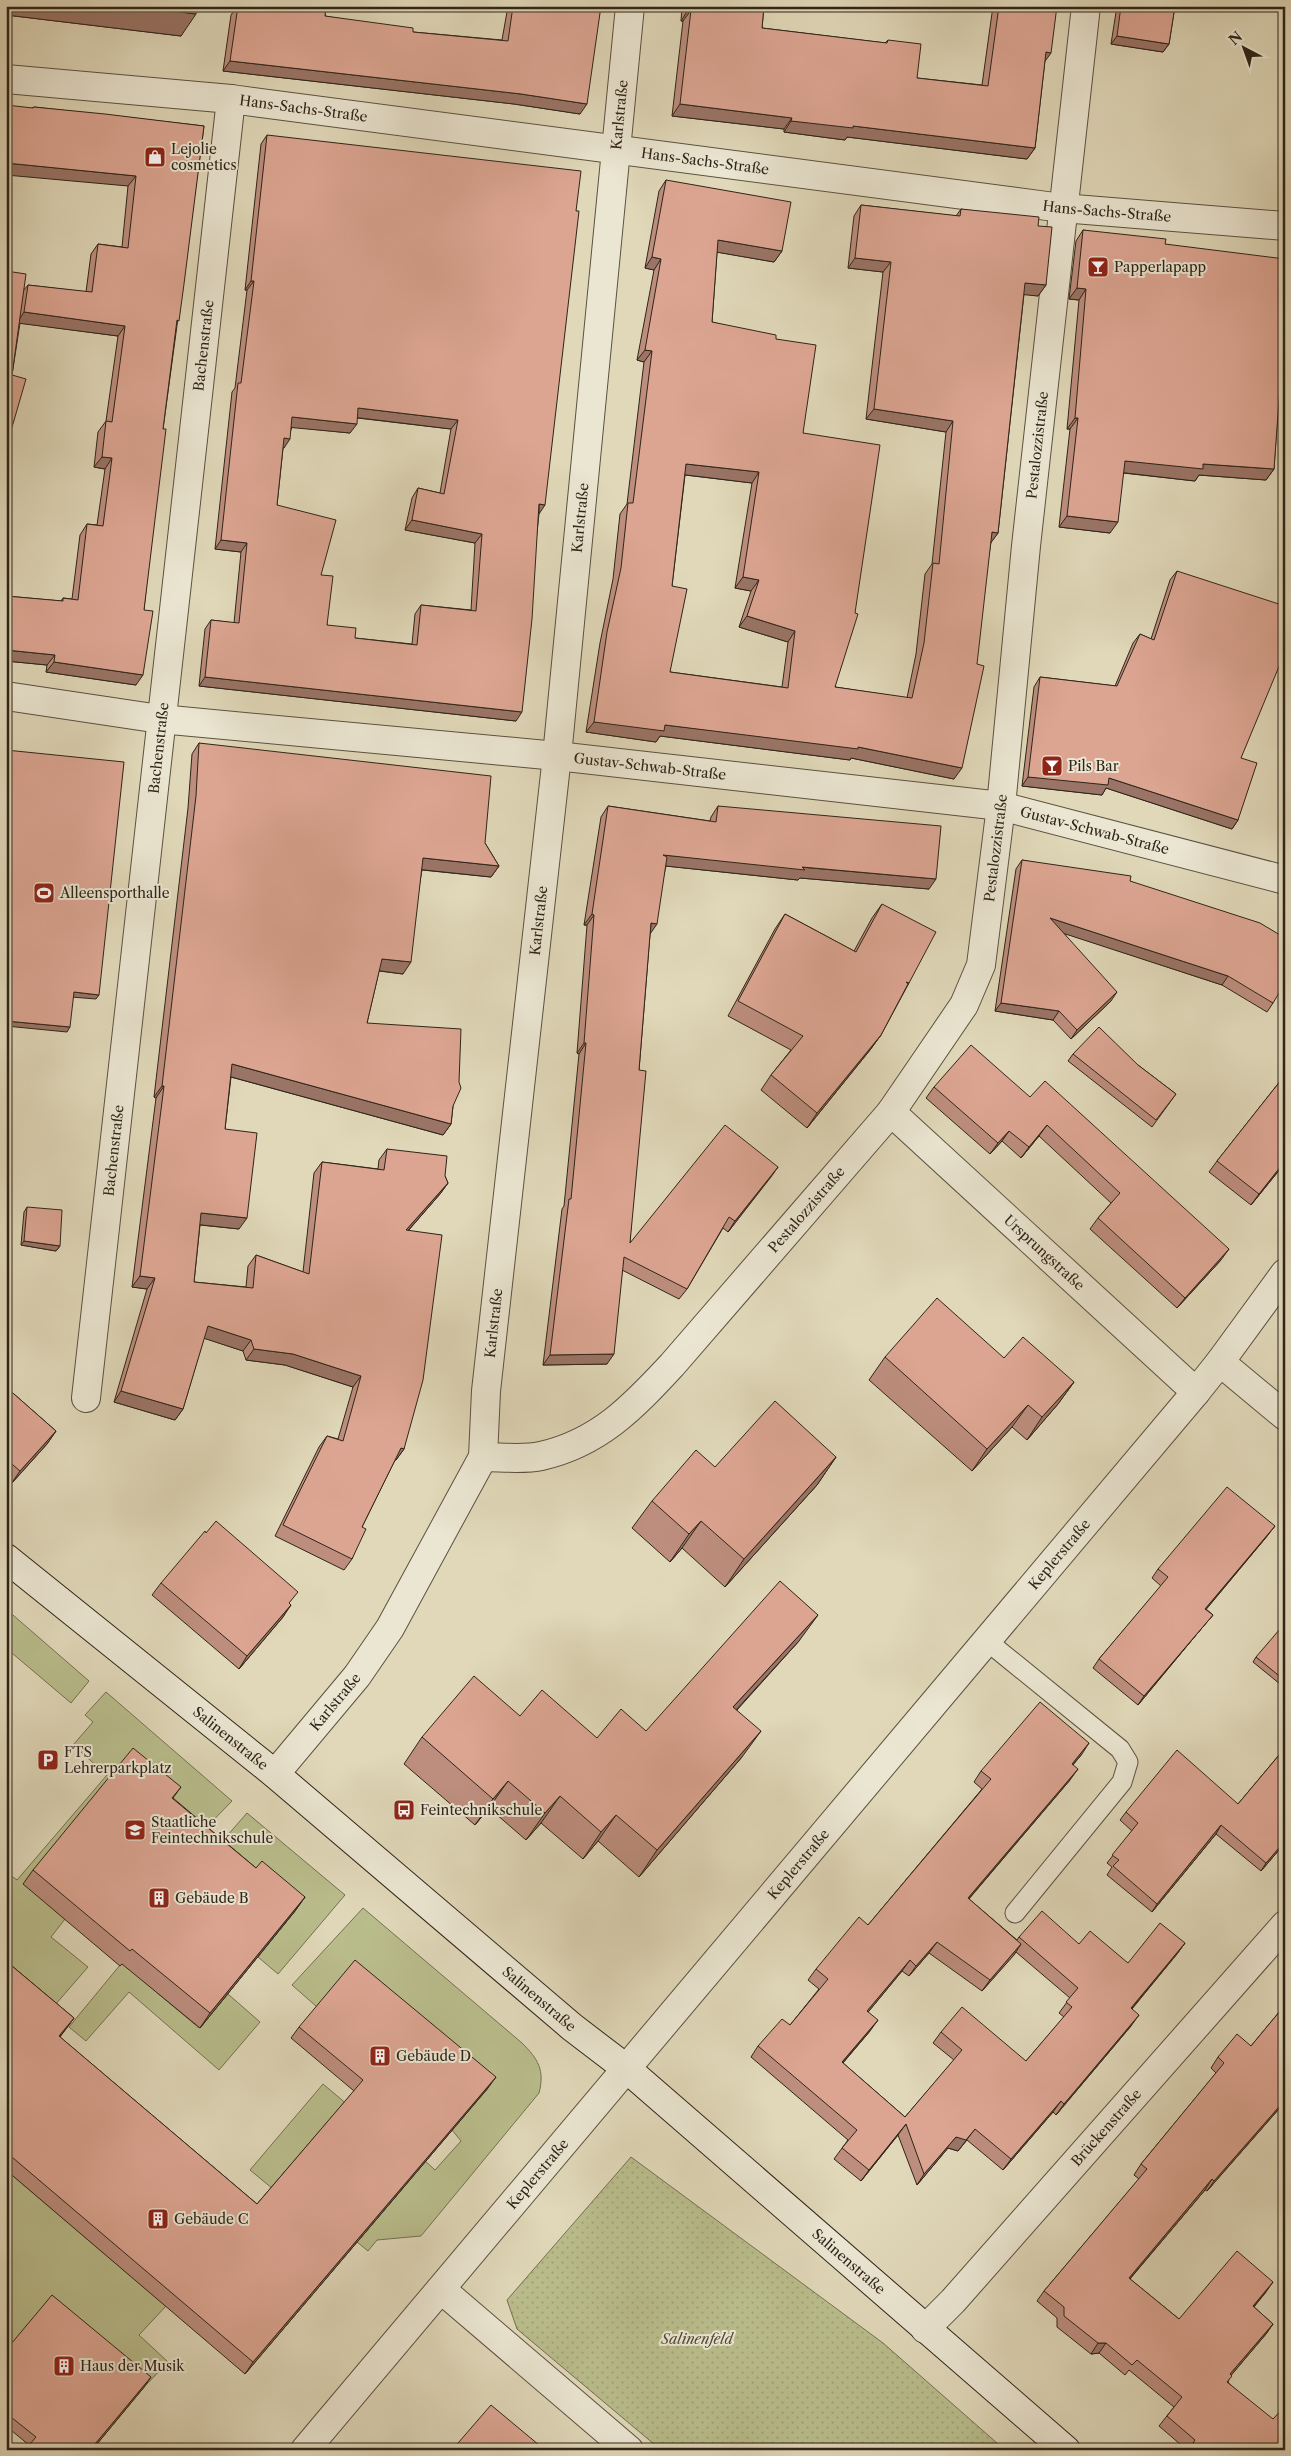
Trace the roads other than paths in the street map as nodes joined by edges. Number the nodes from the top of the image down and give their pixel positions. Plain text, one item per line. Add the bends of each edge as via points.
1 (630, 6) edge
2 (1086, 6) edge
3 (6, 79) edge
4 (231, 99) junction
5 (615, 150) junction
6 (1062, 208) junction
7 (1285, 226) edge
8 (6, 696) edge
9 (160, 718) junction
10 (557, 756) junction
11 (1001, 806) junction
12 (1285, 880) edge
13 (891, 1112) junction
14 (1285, 1273) edge
15 (1220, 1362) junction
16 (1196, 1392) junction
17 (86, 1398) dead end
18 (1285, 1416) edge
19 (483, 1456) junction
20 (6, 1558) edge
21 (986, 1641) junction
22 (275, 1774) junction
23 (1014, 1913) dead end
24 (1284, 1926) edge
25 (626, 2069) junction
26 (442, 2290) junction
27 (926, 2329) junction
28 (305, 2450) edge
29 (629, 2450) edge
30 (1066, 2450) edge

1 - 5 street, Karlstraße
2 - 6 street, Pestalozzistraße
3 - 4 street, Hans-Sachs-Straße
4 - 5 street, Hans-Sachs-Straße
4 - 9 street, Bachenstraße
5 - 6 street, Hans-Sachs-Straße
5 - 10 street, Karlstraße
6 - 7 street, Hans-Sachs-Straße
6 - 11 street, Pestalozzistraße
8 - 9 street, Gustav-Schwab-Straße
9 - 10 street, Gustav-Schwab-Straße
9 - 17 street, Bachenstraße
10 - 11 street, Gustav-Schwab-Straße
10 - 19 street, Karlstraße via 486,1391
11 - 12 street, Gustav-Schwab-Straße
11 - 13 street, Pestalozzistraße via 982,965 964,1005
13 - 16 street, Ursprungstraße
13 - 19 street, Pestalozzistraße via 636,1403 595,1436 540,1457
14 - 15 street, Keplerstraße
15 - 16 street, Keplerstraße
15 - 18 street
16 - 21 street, Keplerstraße
19 - 22 street, Karlstraße via 390,1628 357,1676
20 - 22 street, Salinenstraße
21 - 23 lane via 1120,1749 1128,1762 1122,1782
21 - 25 street, Keplerstraße
22 - 25 street, Salinenstraße via 572,2027
24 - 27 street, Brückenstraße
25 - 26 street, Keplerstraße
25 - 27 street, Salinenstraße
26 - 28 street, Keplerstraße
26 - 29 street
27 - 30 street, Salinenstraße

